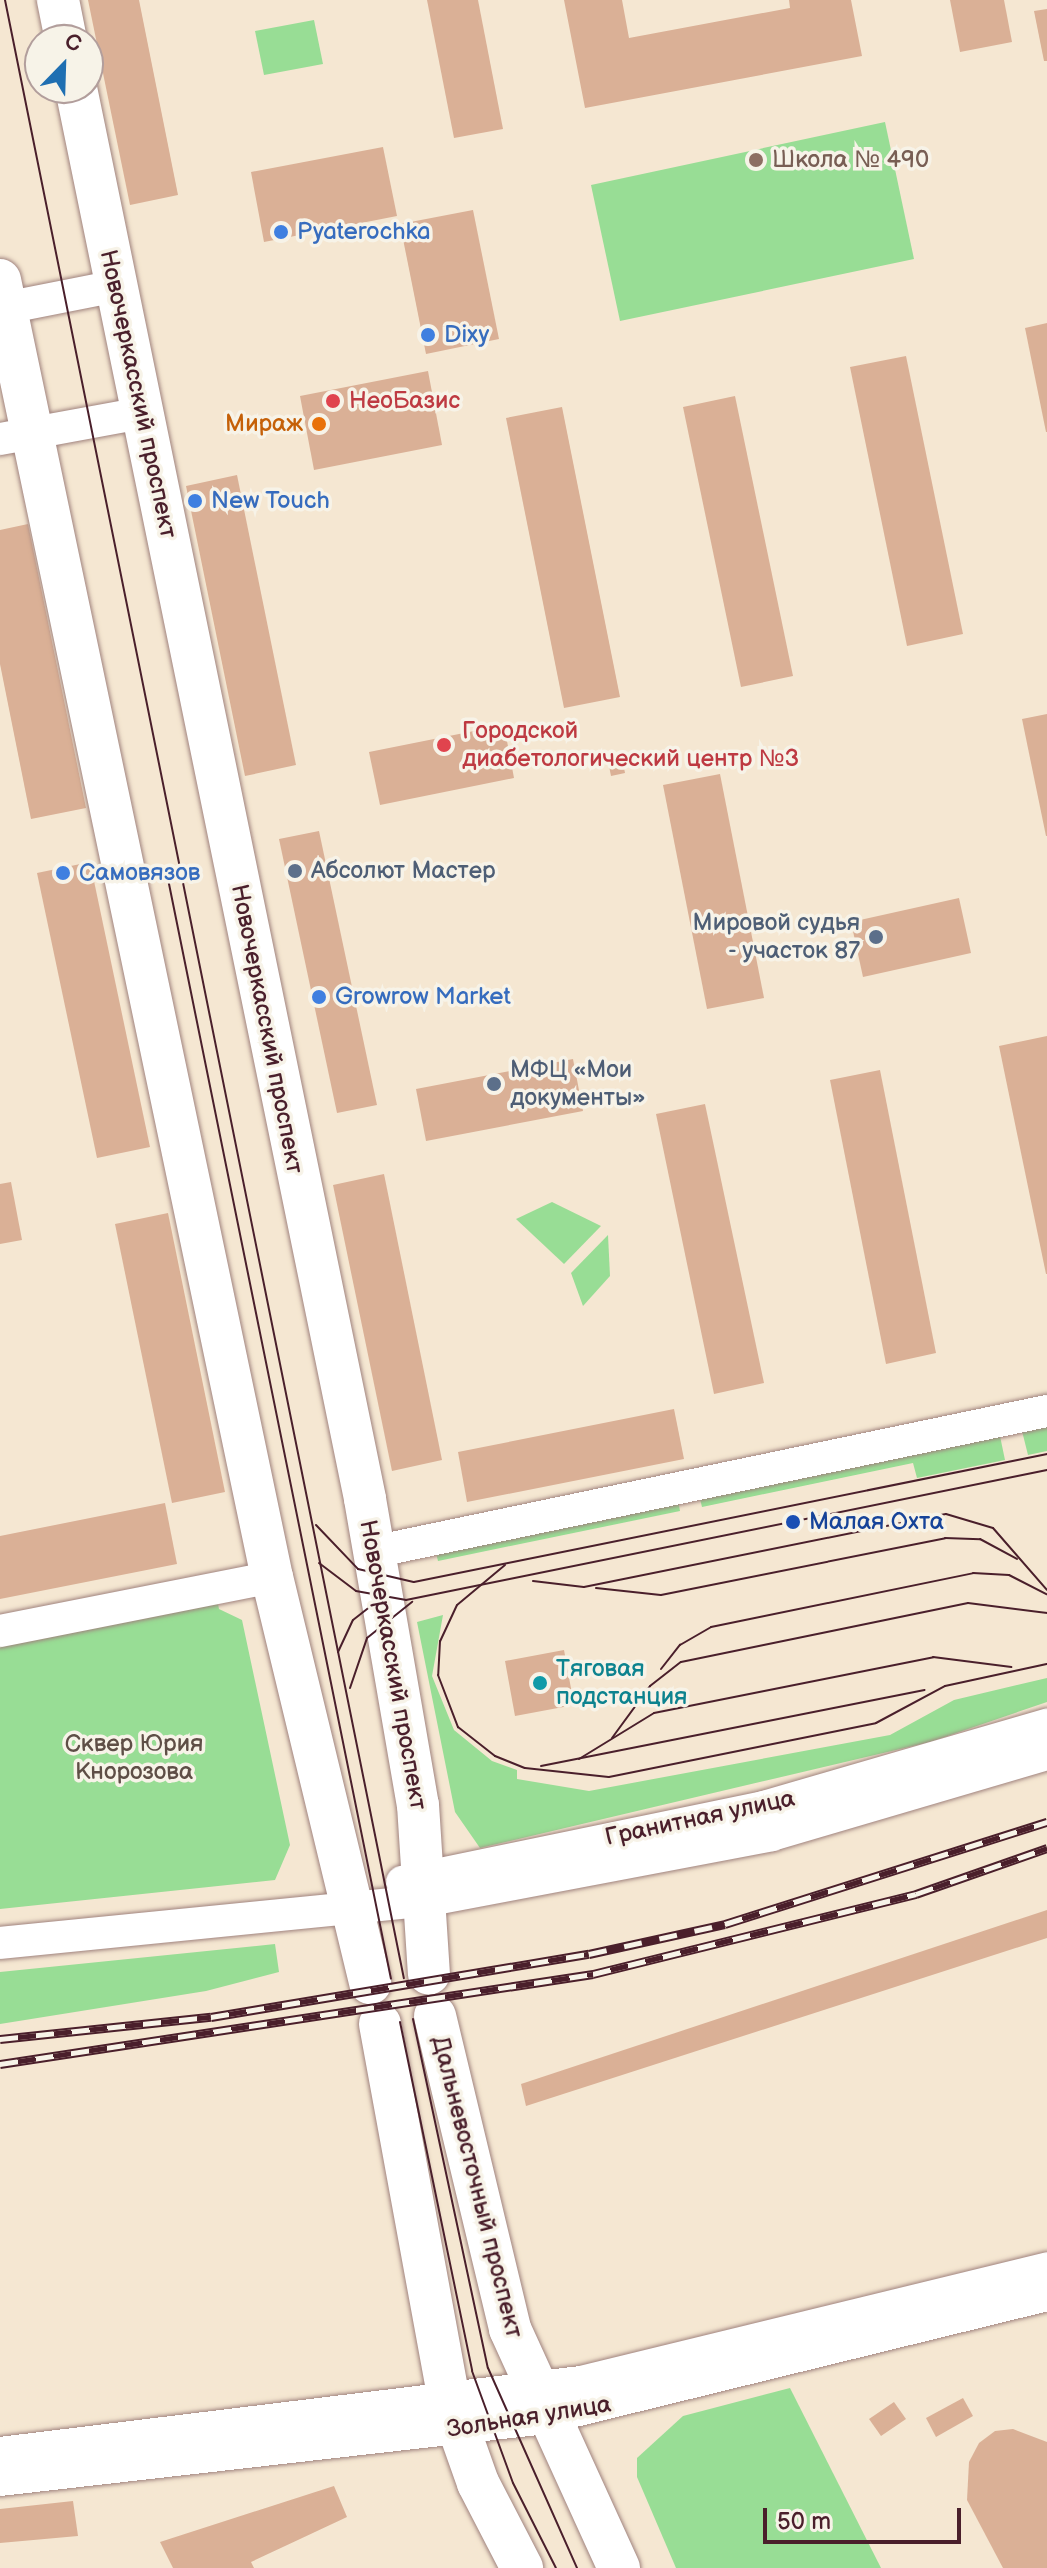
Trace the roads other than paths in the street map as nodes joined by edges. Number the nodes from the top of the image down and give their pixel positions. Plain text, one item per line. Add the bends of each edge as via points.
1 (58, 0) edge
2 (63, 24) edge
3 (79, 104) edge
4 (116, 286) junction
5 (2, 299) edge
6 (142, 413) junction
7 (16, 436) edge
8 (1047, 1411) edge
9 (373, 1552) junction
10 (272, 1577) junction
11 (0, 1631) edge
12 (1047, 1725) edge
13 (1047, 1754) edge
14 (424, 1888) junction
15 (351, 1904) junction
16 (0, 1943) edge
17 (429, 1974) dead end
18 (370, 1983) dead end
19 (436, 2020) dead end
20 (381, 2029) dead end
21 (1047, 2268) edge
22 (1047, 2295) edge
23 (540, 2404) junction
24 (452, 2415) junction
25 (0, 2453) edge
26 (0, 2480) edge
27 (522, 2568) edge
28 (619, 2568) edge

1 - 2 main road
3 - 4 main road, Новочеркасский проспект
4 - 5 street
4 - 6 main road, Новочеркасский проспект
5 - 7 main road
6 - 7 street
6 - 9 main road, Новочеркасский проспект
7 - 10 main road
8 - 9 street
9 - 14 main road, Новочеркасский проспект
10 - 11 street
10 - 15 main road
12 - 14 street, Гранитная улица via 764,1807
13 - 14 street, Гранитная улица via 772,1835
14 - 15 street, Гранитная улица
14 - 17 main road, Новочеркасский проспект
15 - 16 street, Гранитная улица
15 - 18 main road
19 - 23 main road, Дальневосточный проспект via 510,2329
20 - 24 main road
21 - 23 street, Зольная улица
22 - 23 street, Зольная улица
23 - 24 street, Зольная улица
23 - 28 main road, Дальневосточный проспект
24 - 25 street, Зольная улица
24 - 26 street, Зольная улица
24 - 27 main road

